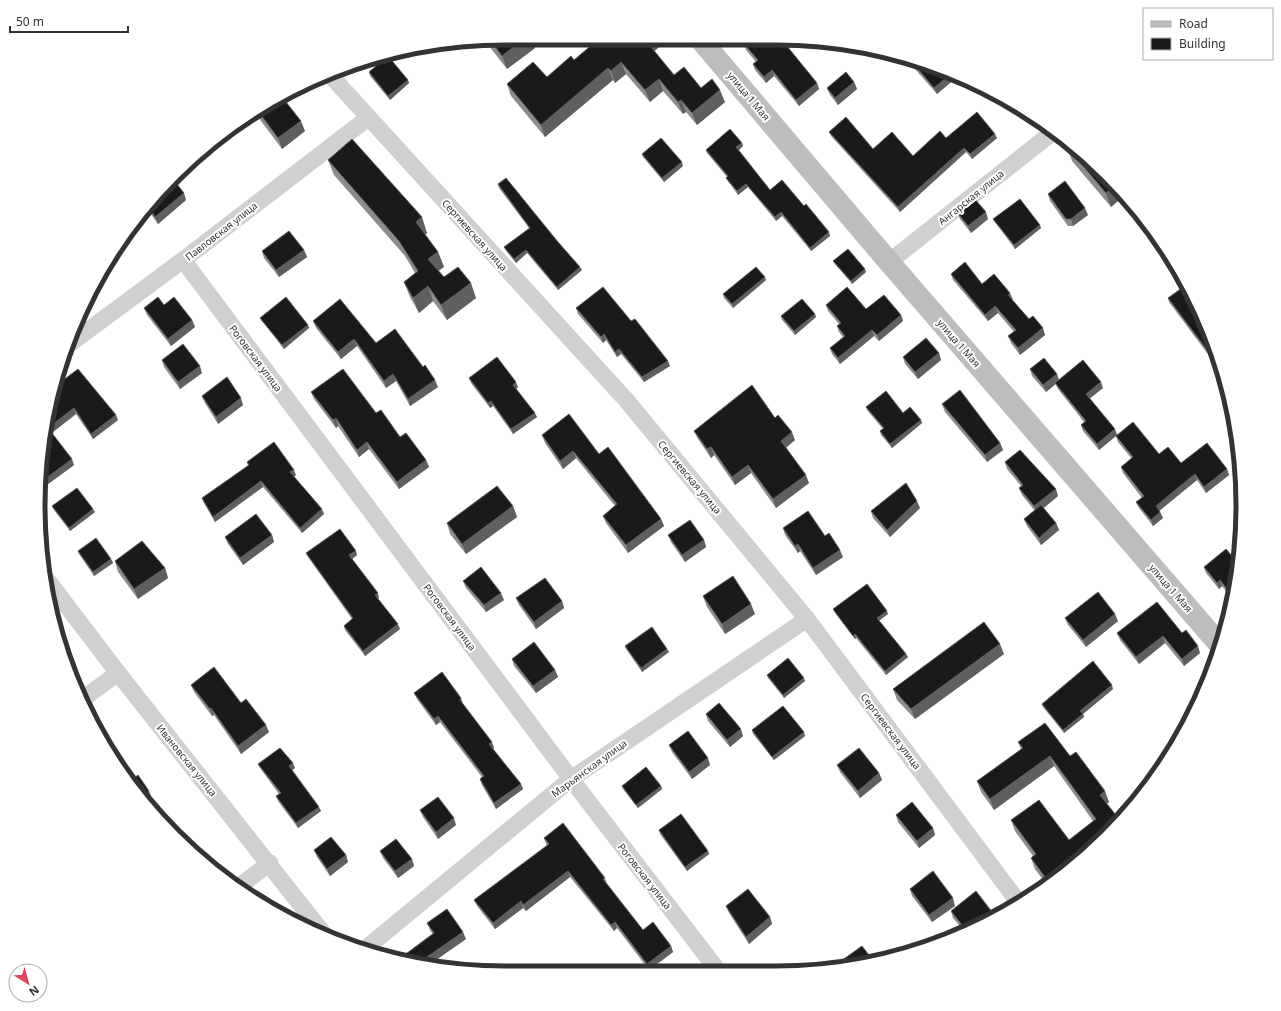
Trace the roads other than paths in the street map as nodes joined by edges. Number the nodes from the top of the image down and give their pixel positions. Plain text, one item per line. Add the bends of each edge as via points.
1 (705, 45) edge
2 (333, 78) edge
3 (368, 118) junction
4 (1049, 135) edge
5 (184, 260) junction
6 (889, 262) junction
7 (76, 339) edge
8 (53, 587) edge
9 (807, 619) junction
10 (1216, 640) edge
11 (118, 673) junction
12 (86, 696) edge
13 (571, 779) junction
14 (270, 863) junction
15 (243, 883) edge
16 (1016, 898) edge
17 (318, 926) edge
18 (369, 945) edge
19 (714, 966) edge

1 - 6 street, улица 1 Мая
2 - 3 street, Сергиевская улица
3 - 5 street, Павловская улица
3 - 9 street, Сергиевская улица via 627,401
4 - 6 street, Ангарская улица
5 - 7 street, Павловская улица
5 - 13 street, Роговская улица
6 - 10 street, улица 1 Мая
8 - 11 street, Ивановская улица
9 - 13 street, Марьянская улица
9 - 16 street, Сергиевская улица
11 - 12 street
11 - 14 street, Ивановская улица
13 - 18 street, Марьянская улица
13 - 19 street, Роговская улица
14 - 15 street
14 - 17 street, Ивановская улица

